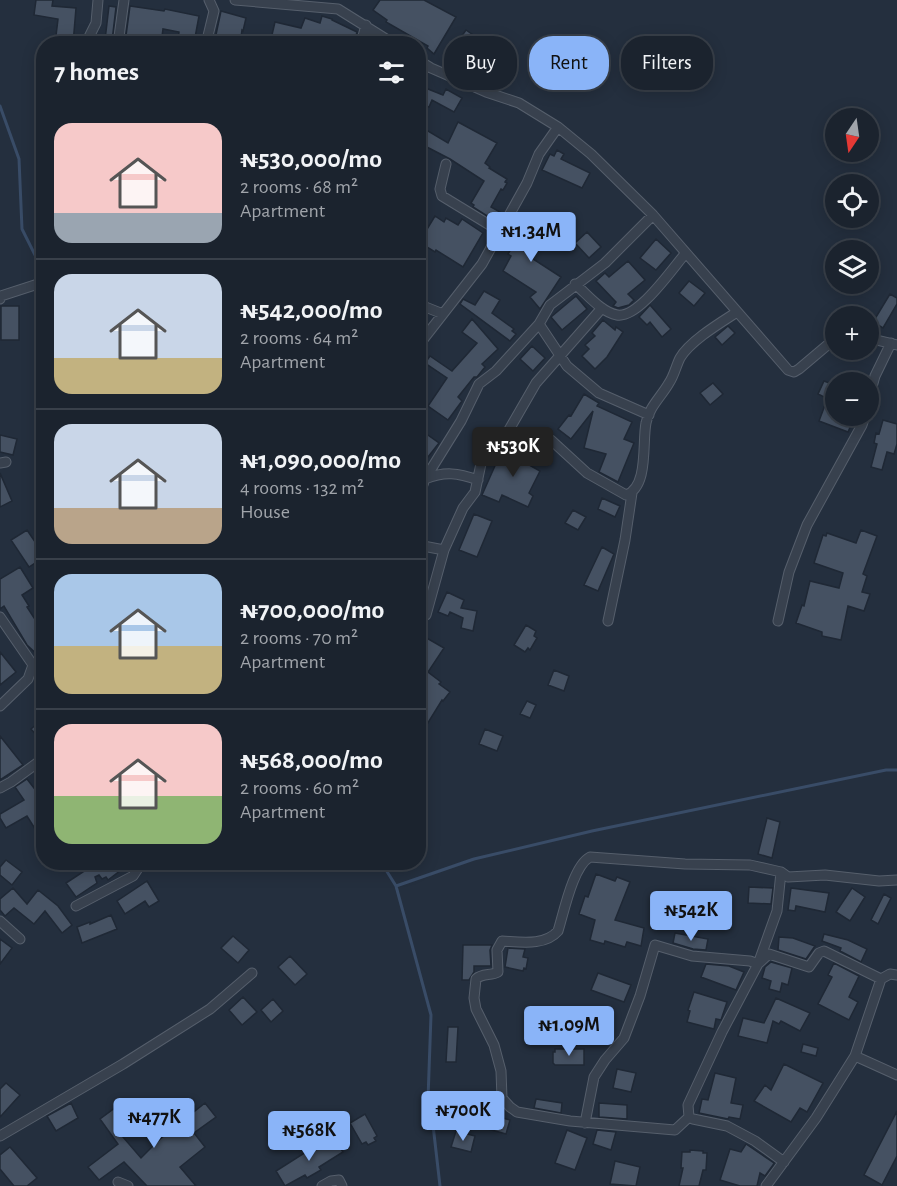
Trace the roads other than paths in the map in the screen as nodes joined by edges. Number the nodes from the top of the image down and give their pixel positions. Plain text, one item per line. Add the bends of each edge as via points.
1 (98, 0) edge
2 (124, 0) edge
3 (209, 0) edge
4 (235, 0) edge
5 (366, 25) junction
6 (90, 36) edge
7 (119, 36) edge
8 (208, 36) edge
9 (363, 36) edge
10 (382, 36) edge
11 (426, 65) edge
12 (558, 127) junction
13 (446, 164) dead end
14 (653, 215) junction
15 (501, 232) junction
16 (685, 254) junction
17 (36, 284) edge
18 (575, 284) junction
19 (0, 299) edge
20 (426, 307) edge
21 (602, 308) junction
22 (737, 312) junction
23 (443, 314) junction
24 (539, 324) junction
25 (426, 336) edge
26 (879, 341) edge
27 (894, 344) edge
28 (825, 349) edge
29 (560, 356) junction
30 (877, 372) edge
31 (649, 415) junction
32 (861, 426) edge
33 (492, 447) junction
34 (426, 476) edge
35 (426, 478) edge
36 (478, 480) junction
37 (632, 493) junction
38 (426, 547) edge
39 (444, 550) junction
40 (426, 615) edge
41 (0, 617) edge
42 (608, 621) dead end
43 (778, 621) dead end
44 (36, 668) edge
45 (32, 670) junction
46 (0, 706) edge
47 (36, 764) edge
48 (0, 788) edge
49 (137, 870) edge
50 (781, 872) junction
51 (897, 880) edge
52 (76, 906) dead end
53 (0, 921) edge
54 (20, 939) dead end
55 (758, 964) junction
56 (252, 973) dead end
57 (896, 973) edge
58 (881, 979) junction
59 (855, 1056) junction
60 (897, 1075) edge
61 (689, 1117) junction
62 (585, 1123) junction
63 (0, 1136) edge
64 (784, 1162) junction
65 (118, 1182) dead end
66 (128, 1186) edge
67 (322, 1186) edge
68 (342, 1186) edge
69 (766, 1186) edge

1 - 6 street via 96,23
2 - 7 street
3 - 8 street via 214,11
4 - 5 street via 338,9
5 - 9 street
5 - 10 street
11 - 12 street via 519,103
12 - 14 street
12 - 15 street via 539,154
13 - 15 street via 442,196
14 - 16 street
14 - 18 street via 605,263
15 - 23 street
16 - 21 street via 639,308 618,315
16 - 22 street
17 - 19 street
18 - 21 street
18 - 24 street via 550,305
20 - 23 street
21 - 29 street
22 - 28 street via 788,370 794,372
22 - 31 street via 680,357 669,384
23 - 25 street
24 - 29 street
24 - 34 street via 479,384
26 - 27 street
27 - 30 street
29 - 31 street via 599,393
29 - 33 street via 536,383 506,435
31 - 37 street via 642,471
32 - 43 street via 807,525 789,572
33 - 36 street via 482,459
33 - 37 street via 531,434 551,440 587,473 626,495
35 - 36 street via 441,472 460,473
36 - 39 street
37 - 42 street
38 - 39 street
39 - 40 street
41 - 45 street via 30,658
44 - 45 street
45 - 46 street
47 - 48 street
49 - 52 street via 133,876
50 - 51 street via 788,877 825,875
50 - 55 street via 777,911
50 - 62 street via 750,866 590,857 577,872 558,931 552,937 523,943 502,941 497,950 498,972 478,977 474,998 494,1045 501,1071 502,1098 517,1112
53 - 54 street
55 - 58 street via 769,954 809,968 824,951
55 - 61 street via 688,1105
55 - 62 street via 692,956 655,945 624,1038 594,1077
56 - 63 street via 200,1016
57 - 58 street
58 - 59 street
59 - 60 street
59 - 64 street
61 - 62 street via 675,1130
61 - 64 street via 727,1126
64 - 69 street
65 - 66 street
67 - 68 street via 339,1180

